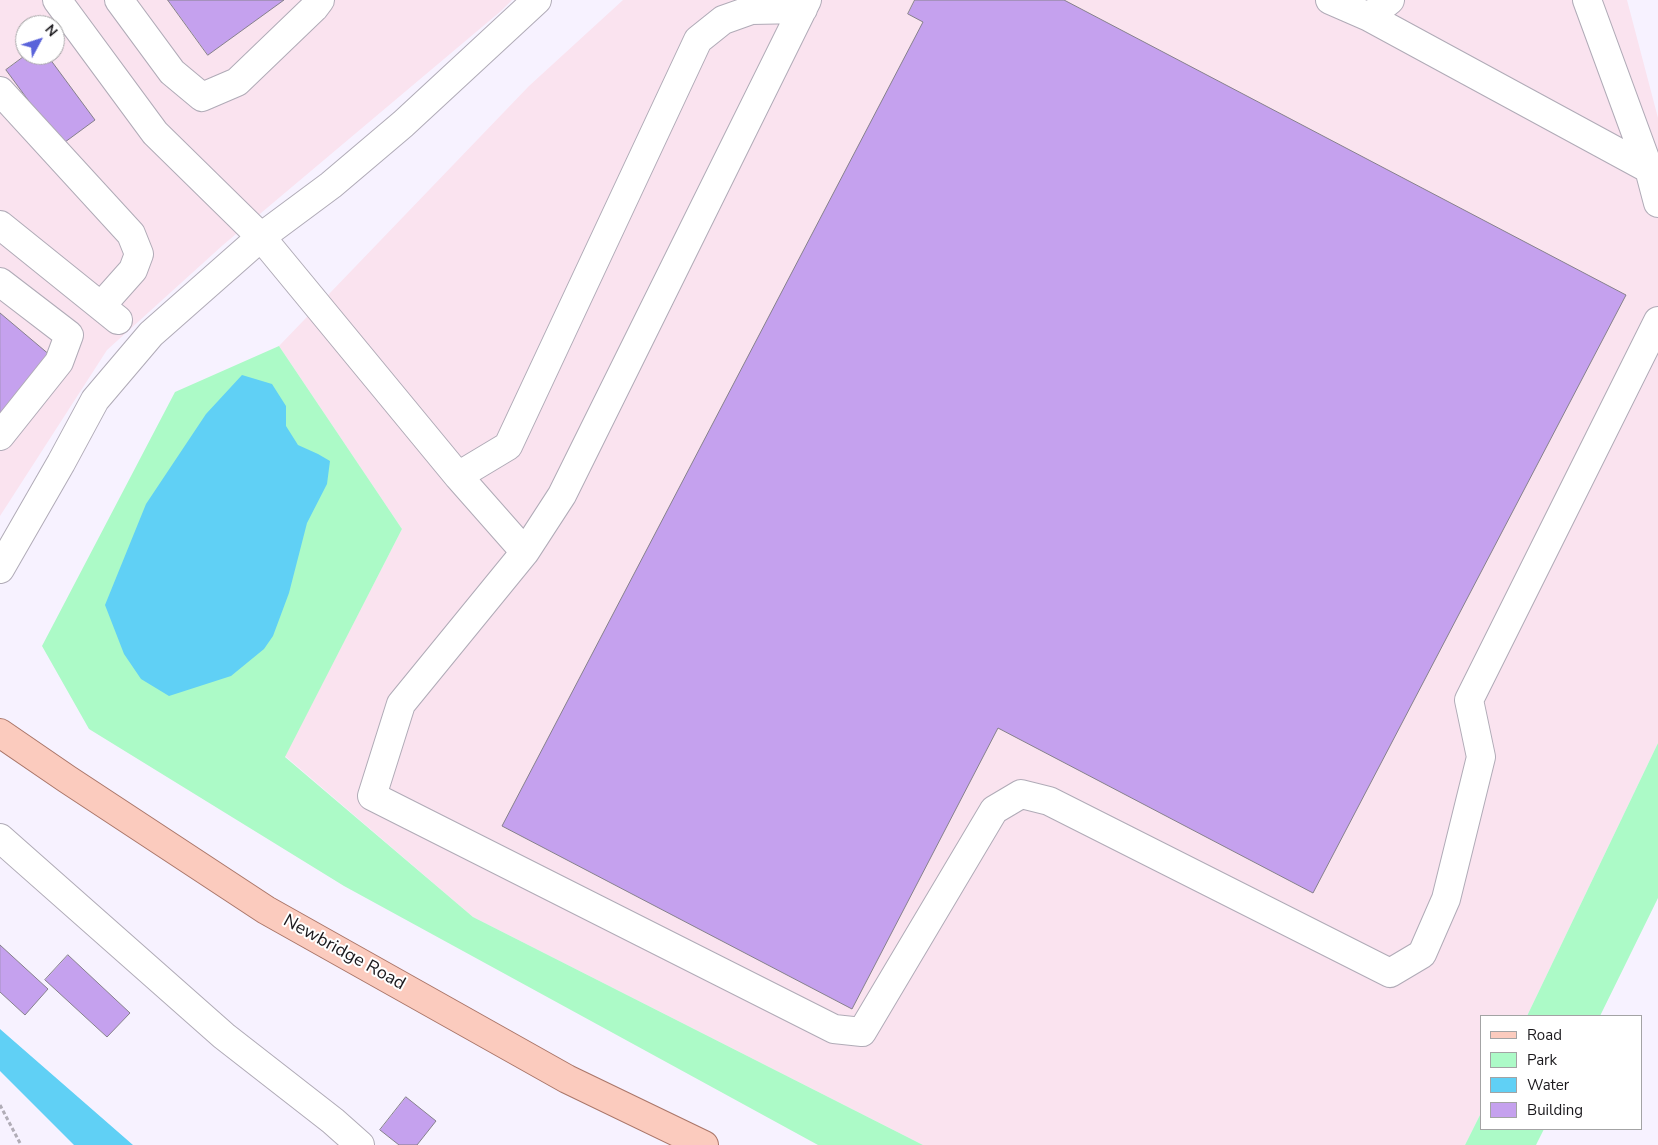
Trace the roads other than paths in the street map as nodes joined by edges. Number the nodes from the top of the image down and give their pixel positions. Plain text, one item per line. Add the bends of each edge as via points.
1 (57, 0) edge
2 (119, 0) edge
3 (320, 0) edge
4 (537, 0) edge
5 (1330, 0) edge
6 (1587, 0) edge
7 (805, 5) edge
8 (1379, 8) edge
9 (0, 91) edge
10 (1649, 169) junction
11 (1658, 203) edge
12 (0, 225) edge
13 (261, 237) junction
14 (0, 282) edge
15 (1658, 322) edge
16 (0, 436) edge
17 (458, 476) junction
18 (525, 552) junction
19 (0, 569) edge
20 (0, 733) edge
21 (1, 841) edge
22 (360, 1145) edge
23 (704, 1145) edge

1 - 13 street via 155,133
2 - 3 street via 172,72 202,97 237,82
4 - 13 street via 332,186
5 - 8 street
6 - 10 street
7 - 17 street via 751,10 724,20 698,40 508,446
7 - 18 street via 562,495
8 - 10 street
9 - 12 street via 130,234 139,254 110,313
10 - 11 street
13 - 17 street
13 - 19 street via 151,334 95,400
14 - 16 street via 69,335 59,362
15 - 18 street via 1469,700 1481,757 1446,899 1422,954 1390,973 1049,801 1021,794 994,810 862,1032 834,1029 372,796 401,704
17 - 18 street
20 - 23 main road, Newbridge Road via 266,910 568,1079
21 - 22 street via 224,1036 334,1120

